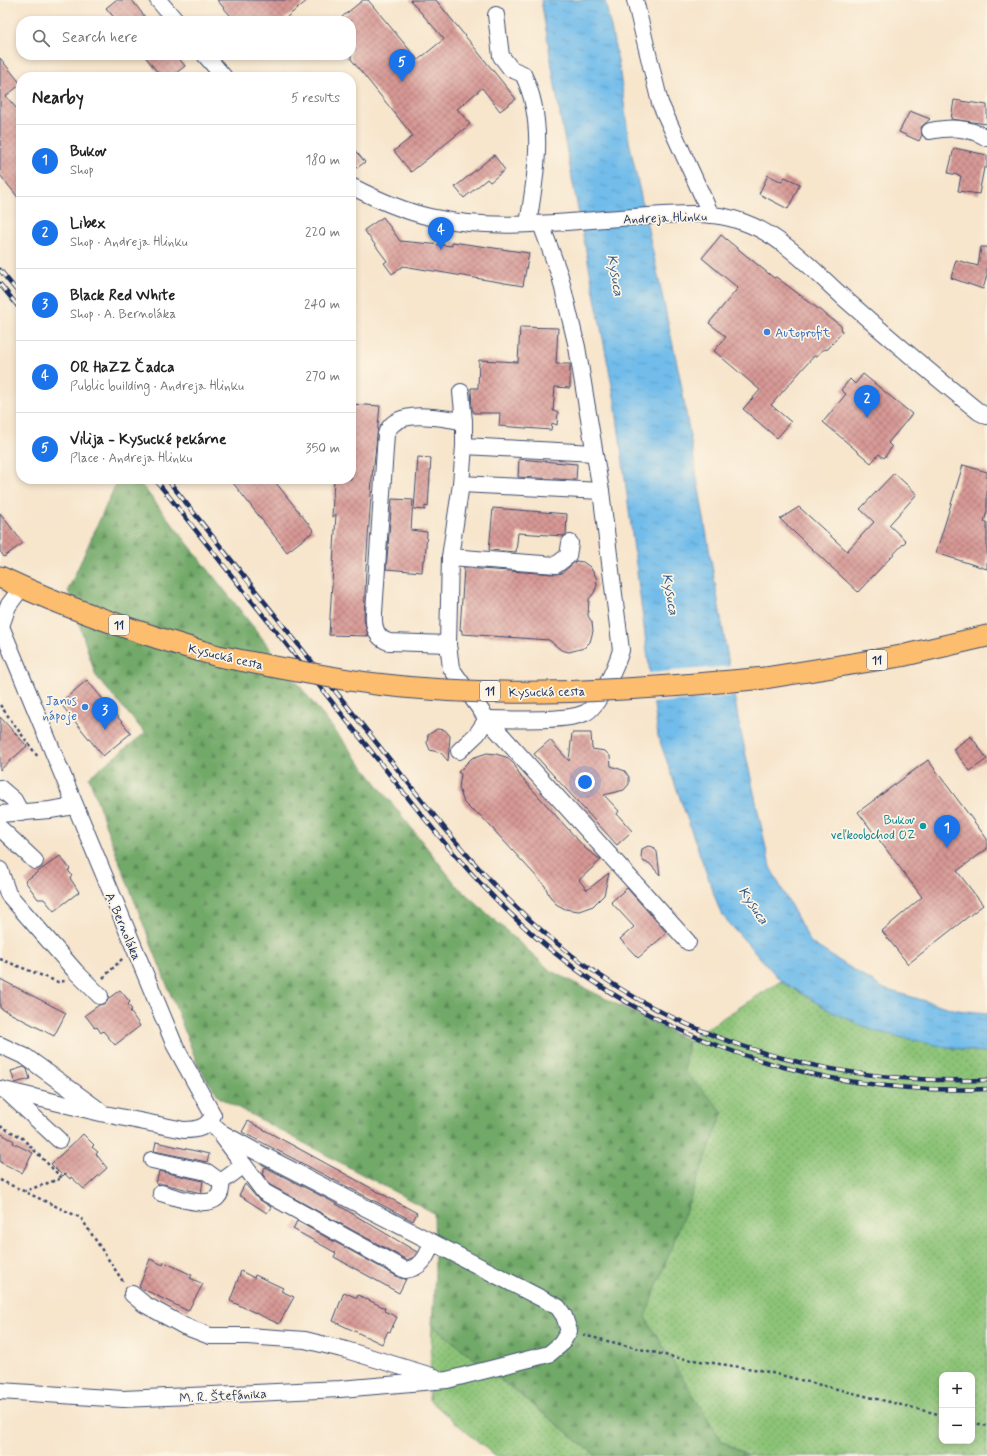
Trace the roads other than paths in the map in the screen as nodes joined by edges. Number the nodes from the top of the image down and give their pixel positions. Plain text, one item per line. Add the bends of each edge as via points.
1 (158, 0) edge
2 (635, 0) edge
3 (496, 15) dead end
4 (172, 16) edge
5 (209, 60) edge
6 (220, 72) edge
7 (930, 131) dead end
8 (987, 138) edge
9 (356, 188) edge
10 (711, 215) junction
11 (534, 224) junction
12 (461, 392) dead end
13 (987, 416) edge
14 (464, 421) junction
15 (464, 446) junction
16 (594, 453) junction
17 (461, 484) junction
18 (601, 491) junction
19 (570, 543) dead end
20 (450, 557) junction
21 (0, 577) edge
22 (22, 587) junction
23 (1, 626) edge
24 (987, 636) edge
25 (448, 644) junction
26 (487, 719) junction
27 (459, 751) dead end
28 (0, 788) edge
29 (74, 806) junction
30 (21, 813) junction
31 (0, 814) edge
32 (0, 828) edge
33 (35, 861) dead end
34 (0, 870) edge
35 (688, 942) dead end
36 (96, 992) road end
37 (0, 1044) edge
38 (3, 1090) edge
39 (106, 1114) junction
40 (214, 1127) junction
41 (59, 1140) dead end
42 (152, 1160) dead end
43 (244, 1165) junction
44 (221, 1182) junction
45 (161, 1193) dead end
46 (432, 1242) junction
47 (132, 1294) road end
48 (446, 1380) junction
49 (0, 1391) edge

1 - 4 street
2 - 10 street via 660,103
3 - 11 street via 501,56 511,69 523,74 530,90 535,115 538,137
5 - 6 street
7 - 8 street via 949,127 977,132
9 - 11 street, Andreja Hlinku via 429,217 472,223
10 - 11 street, Andreja Hlinku via 683,214
10 - 13 street, Andreja Hlinku via 742,221 776,238 924,368
11 - 16 street via 560,276 577,347
12 - 14 street
14 - 15 street
14 - 25 street via 415,416 398,420 388,428 386,434 374,627 382,640 389,642
15 - 16 street
15 - 17 street
16 - 18 street
17 - 18 street
17 - 20 street
18 - 26 street via 621,650 618,664 593,708 585,713 567,717
19 - 20 street via 568,556 556,565
20 - 25 street
21 - 22 main road, Kysucká cesta / 11
22 - 23 street, A. Bernoláka via 8,606
22 - 24 main road, Kysucká cesta / 11, bridge via 121,626 218,656 377,684 448,690 507,692 610,689 765,678 900,656
23 - 29 street, A. Bernoláka
25 - 26 street via 451,668
26 - 27 street via 477,734
26 - 35 street
28 - 30 street via 14,800
29 - 30 street
29 - 40 street, A. Bernoláka via 175,1046 213,1115
30 - 31 street
32 - 33 street
34 - 36 street via 8,894
37 - 39 street via 26,1057
38 - 39 street
38 - 41 street
39 - 40 street via 184,1130
40 - 43 street
40 - 46 street
42 - 44 street via 207,1172
43 - 44 street
43 - 46 street via 264,1192 405,1270 419,1266
44 - 45 street via 219,1198 205,1203
46 - 48 street, M. R. Štefánika via 558,1307 569,1331 561,1344 550,1354
47 - 48 street via 154,1310 203,1334 305,1340
48 - 49 street, M. R. Štefánika via 340,1390 123,1399

